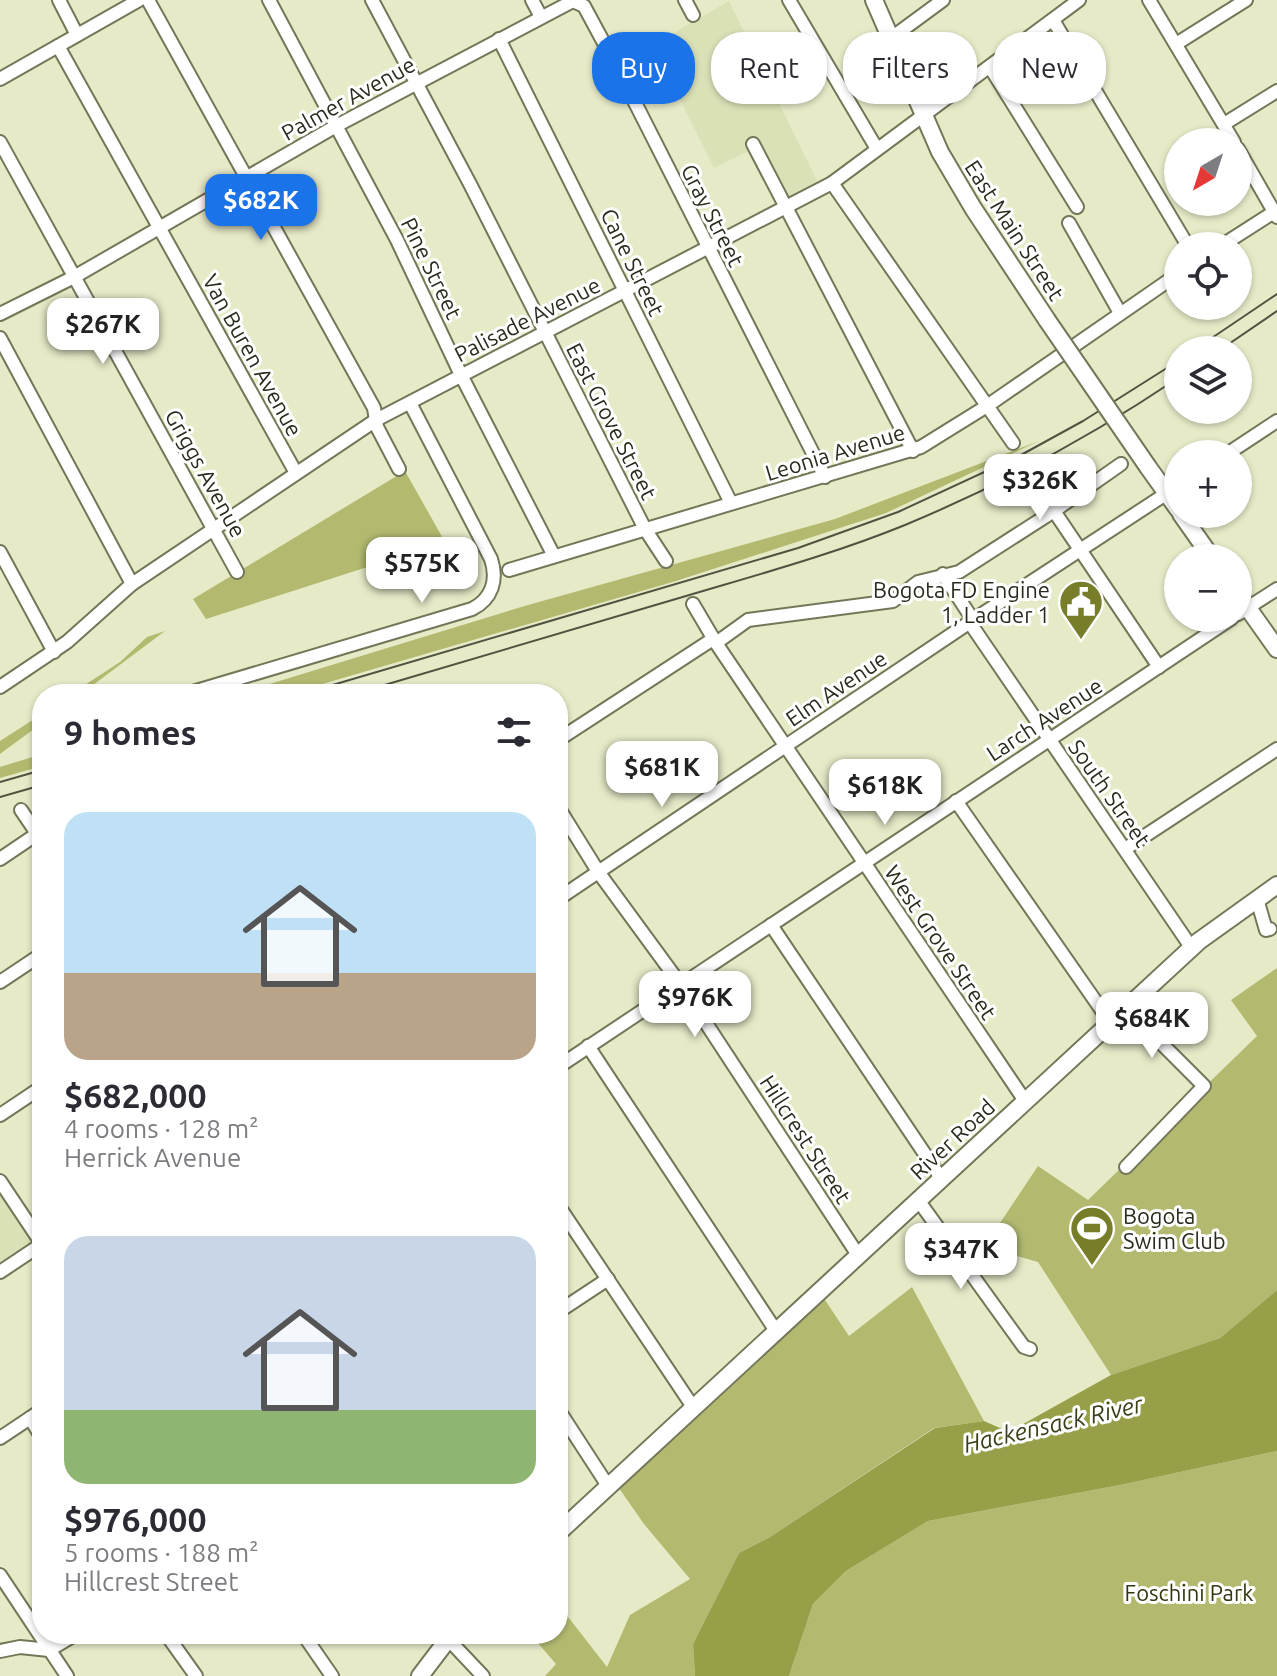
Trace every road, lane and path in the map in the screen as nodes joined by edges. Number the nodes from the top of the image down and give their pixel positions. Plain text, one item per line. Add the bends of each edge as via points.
1 (59, 0) edge
2 (139, 0) edge
3 (148, 0) edge
4 (269, 0) edge
5 (372, 0) edge
6 (532, 0) edge
7 (685, 0) edge
8 (789, 0) edge
9 (874, 0) edge
10 (943, 0) edge
11 (1056, 0) edge
12 (1079, 0) edge
13 (1149, 0) edge
14 (1246, 0) edge
15 (544, 10) edge
16 (693, 15) dead end
17 (1058, 16) junction
18 (887, 32) edge
19 (900, 32) edge
20 (77, 35) junction
21 (499, 39) junction
22 (1176, 44) junction
23 (58, 46) junction
24 (990, 67) junction
25 (0, 79) edge
26 (416, 83) junction
27 (1277, 91) edge
28 (919, 104) edge
29 (923, 114) junction
30 (1224, 124) junction
31 (336, 126) junction
32 (1226, 128) edge
33 (0, 142) edge
34 (753, 144) dead end
35 (877, 149) junction
36 (1252, 172) edge
37 (246, 179) junction
38 (832, 183) junction
39 (787, 207) junction
40 (1077, 207) dead end
41 (1274, 207) edge
42 (1069, 223) dead end
43 (160, 228) junction
44 (1180, 232) edge
45 (1240, 232) edge
46 (707, 249) junction
47 (74, 277) junction
48 (1164, 283) edge
49 (625, 292) junction
50 (1120, 313) junction
51 (0, 314) edge
52 (544, 332) junction
53 (0, 338) edge
54 (461, 375) junction
55 (410, 403) junction
56 (987, 406) junction
57 (376, 420) junction
58 (1277, 421) edge
59 (1248, 440) edge
60 (1013, 443) dead end
61 (913, 451) junction
62 (1121, 464) dead end
63 (399, 469) dead end
64 (296, 473) junction
65 (1032, 473) dead end
66 (825, 477) junction
67 (1164, 482) edge
68 (1164, 495) edge
69 (731, 503) junction
70 (1054, 511) junction
71 (214, 529) junction
72 (645, 529) junction
73 (1081, 550) junction
74 (0, 552) edge
75 (554, 556) junction
76 (666, 561) dead end
77 (509, 570) dead end
78 (237, 572) dead end
79 (943, 574) junction
80 (132, 584) junction
81 (1277, 589) edge
82 (1252, 600) edge
83 (693, 604) dead end
84 (1252, 618) edge
85 (971, 621) junction
86 (1211, 632) edge
87 (715, 641) junction
88 (1277, 649) edge
89 (54, 652) junction
90 (1159, 667) junction
91 (220, 684) edge
92 (0, 687) edge
93 (568, 733) edge
94 (1048, 740) junction
95 (785, 746) junction
96 (1277, 749) edge
97 (956, 801) junction
98 (21, 810) dead end
99 (568, 823) edge
100 (32, 826) edge
101 (32, 841) edge
102 (1125, 849) junction
103 (0, 859) edge
104 (864, 863) junction
105 (599, 873) junction
106 (1277, 885) edge
107 (568, 893) edge
108 (1257, 899) junction
109 (771, 925) junction
110 (1270, 929) dead end
111 (1191, 947) junction
112 (32, 961) edge
113 (0, 982) edge
114 (681, 985) junction
115 (1126, 1008) junction
116 (1110, 1022) junction
117 (588, 1046) junction
118 (568, 1060) edge
119 (32, 1094) edge
120 (1025, 1101) junction
121 (0, 1115) edge
122 (1126, 1167) dead end
123 (941, 1178) junction
124 (0, 1181) edge
125 (918, 1200) junction
126 (568, 1220) edge
127 (32, 1229) edge
128 (32, 1251) edge
129 (858, 1255) junction
130 (0, 1272) edge
131 (608, 1279) junction
132 (568, 1305) edge
133 (776, 1331) junction
134 (1030, 1349) dead end
135 (693, 1407) junction
136 (30, 1418) joint
137 (32, 1421) edge
138 (568, 1424) edge
139 (0, 1438) edge
140 (608, 1486) junction
141 (568, 1524) edge
142 (0, 1575) edge
143 (32, 1624) edge
144 (45, 1644) edge
145 (59, 1644) edge
146 (173, 1644) edge
147 (310, 1644) edge
148 (441, 1644) edge
149 (453, 1644) edge
150 (49, 1650) junction
151 (0, 1651) edge
152 (67, 1676) edge
153 (196, 1676) edge
154 (332, 1676) edge
155 (420, 1676) edge
156 (483, 1676) edge

1 - 20 street
2 - 20 street
3 - 37 street
4 - 31 street, Pine Street
5 - 26 street, East Grove Street
6 - 15 street
7 - 16 street
8 - 35 street
9 - 18 main road, East Main Street
10 - 19 street
11 - 17 street
12 - 17 street, Palisade Avenue
13 - 22 street
14 - 22 street
15 - 21 street, Palmer Avenue
15 - 46 street, Gray Street via 568,2 584,6
17 - 24 street, Palisade Avenue
17 - 44 street
20 - 23 street
21 - 26 street, Palmer Avenue
21 - 49 street, Cane Street
22 - 30 street
23 - 25 street
23 - 43 street, Van Buren Avenue
24 - 29 street, Palisade Avenue
24 - 40 street
26 - 31 street, Palmer Avenue
26 - 52 street, East Grove Street
27 - 30 street
28 - 29 main road, East Main Street
29 - 35 street, Palisade Avenue
29 - 67 main road, East Main Street, bridge via 954,178 1148,467
30 - 32 street
31 - 37 street, Palmer Avenue
31 - 54 street, Pine Street
33 - 47 street, Griggs Avenue
34 - 39 street
35 - 38 street, Palisade Avenue
36 - 41 street
37 - 43 street, Palmer Avenue
37 - 57 street
38 - 39 street, Palisade Avenue
38 - 56 street
39 - 46 street, Palisade Avenue
39 - 61 street
41 - 45 street
42 - 50 street
43 - 47 street, Palmer Avenue
43 - 64 street, Van Buren Avenue
46 - 49 street, Palisade Avenue
46 - 66 street, Gray Street
47 - 51 street, Palmer Avenue
47 - 71 street, Griggs Avenue
48 - 50 street, Leonia Avenue
49 - 52 street, Palisade Avenue
49 - 69 street, Cane Street
50 - 56 street, Leonia Avenue
52 - 54 street, Palisade Avenue
52 - 72 street, East Grove Street
53 - 80 street
54 - 55 street, Palisade Avenue
54 - 75 street, Pine Street
55 - 57 street, Palisade Avenue
55 - 91 street via 491,559 495,576 487,597 472,609
56 - 60 street
56 - 61 street, Leonia Avenue
57 - 63 street
57 - 64 street, Palisade Avenue
58 - 59 street
61 - 66 street, Leonia Avenue
62 - 70 street
64 - 71 street, Palisade Avenue
65 - 70 street
66 - 69 street, Leonia Avenue
68 - 73 street, Elm Avenue
69 - 72 street, Leonia Avenue
70 - 73 street
70 - 79 street via 959,572
71 - 78 street, Griggs Avenue
71 - 80 street, Palisade Avenue
72 - 75 street, Leonia Avenue
72 - 76 street, East Grove Street
73 - 85 street, Elm Avenue
73 - 90 street
74 - 89 street
75 - 77 street, Leonia Avenue
79 - 85 street, South Street
79 - 87 street via 918,582 893,601 748,620
80 - 89 street, Palisade Avenue
81 - 82 street
83 - 87 street, West Grove Street
84 - 88 main road
85 - 94 street, South Street
85 - 95 street, Elm Avenue
86 - 90 street, Larch Avenue
87 - 93 street
87 - 95 street, West Grove Street
89 - 92 street, Palisade Avenue
90 - 94 street, Larch Avenue
94 - 97 street, Larch Avenue
94 - 102 street, South Street
95 - 104 street, West Grove Street
95 - 105 street, Elm Avenue
96 - 102 street
97 - 104 street, Larch Avenue
97 - 116 street
98 - 100 street
99 - 105 street, Hillcrest Street
101 - 103 street
102 - 111 street, South Street
104 - 109 street, Larch Avenue
104 - 120 street, West Grove Street
105 - 107 street, Elm Avenue
105 - 114 street, Hillcrest Street
106 - 108 main road, River Road
108 - 110 street via 1266,930
108 - 111 main road, River Road
109 - 114 street, Larch Avenue
109 - 123 street
111 - 115 main road, River Road
112 - 113 street
114 - 117 street, Larch Avenue
114 - 129 street, Hillcrest Street
115 - 116 main road, River Road
115 - 122 street via 1204,1086
116 - 120 main road, River Road
117 - 118 street, Larch Avenue
117 - 133 street
119 - 121 street
120 - 123 main road, River Road
123 - 125 main road, River Road
124 - 127 street
125 - 129 main road, River Road
125 - 134 street
126 - 131 street
128 - 130 street
129 - 133 main road, River Road
131 - 132 street
131 - 135 street
133 - 135 main road, River Road
135 - 140 main road, River Road
136 - 137 street
136 - 139 street
138 - 140 street
140 - 141 main road, River Road
142 - 143 street
144 - 150 street
145 - 150 street
146 - 153 street
147 - 154 street
148 - 155 main road
149 - 156 street
150 - 151 street
150 - 152 street

